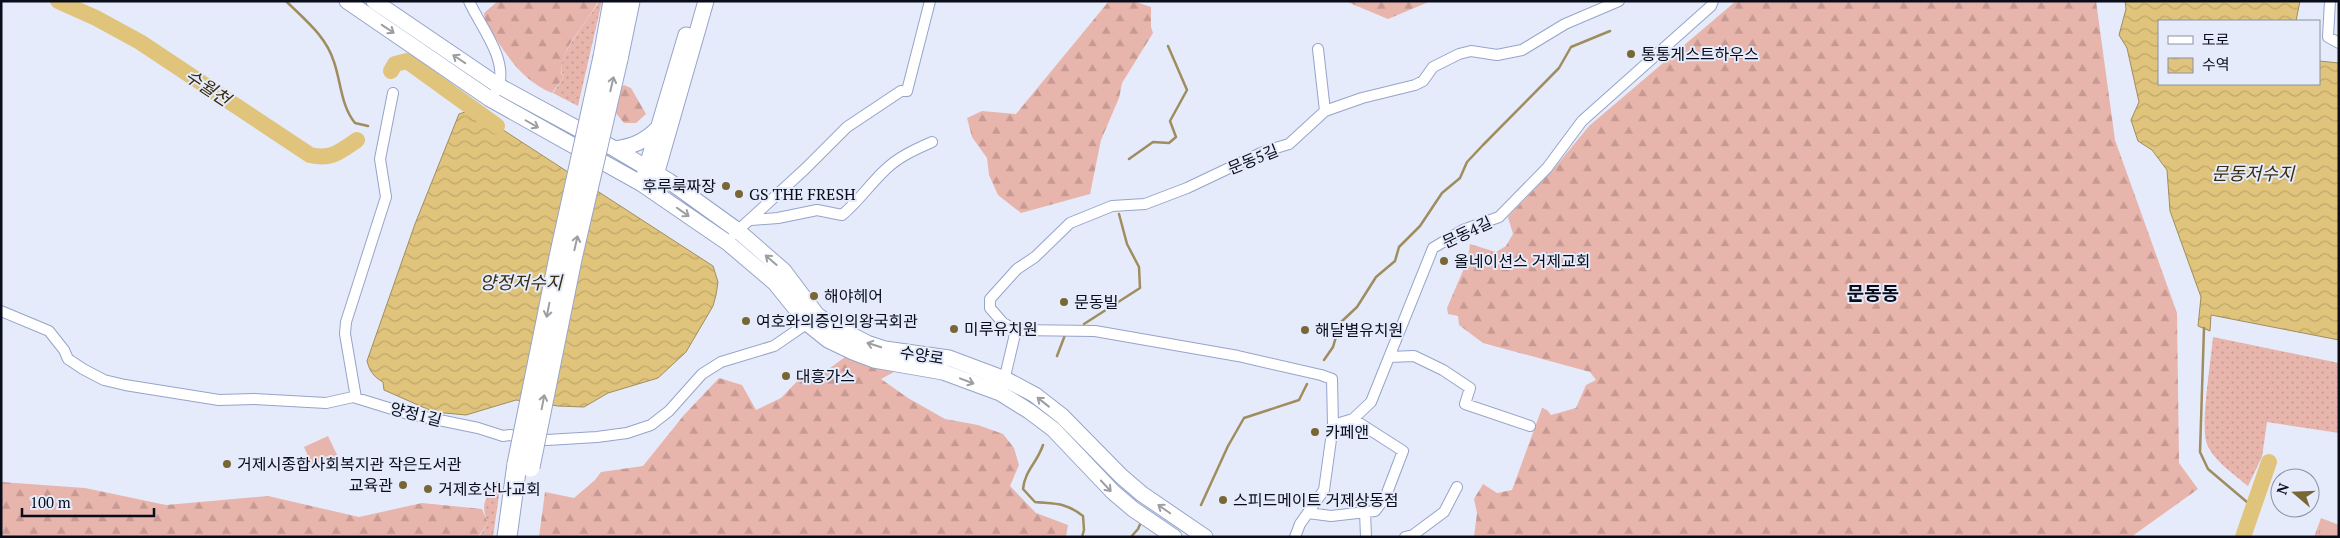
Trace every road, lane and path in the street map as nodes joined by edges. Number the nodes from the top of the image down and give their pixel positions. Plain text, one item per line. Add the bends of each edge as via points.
1 (347, 1) edge
2 (374, 1) edge
3 (469, 1) edge
4 (613, 1) edge
5 (630, 1) edge
6 (696, 1) edge
7 (706, 1) edge
8 (930, 1) edge
9 (1619, 1) edge
10 (1713, 1) edge
11 (2330, 1) edge
12 (2339, 44) edge
13 (1318, 48) dead end
14 (610, 58) junction
15 (393, 93) dead end
16 (495, 93) junction
17 (1324, 111) junction
18 (657, 129) junction
19 (932, 142) dead end
20 (615, 148) junction
21 (658, 170) junction
22 (647, 188) junction
23 (751, 220) junction
24 (737, 230) junction
25 (728, 243) junction
26 (1, 311) edge
27 (812, 320) junction
28 (1016, 330) junction
29 (1390, 357) junction
30 (1005, 379) junction
31 (1000, 394) junction
32 (356, 398) junction
33 (1354, 419) junction
34 (1333, 425) junction
35 (1530, 426) dead end
36 (524, 466) junction
37 (1457, 488) dead end
38 (1365, 512) junction
39 (1308, 513) junction
40 (507, 537) edge
41 (518, 537) edge
42 (1174, 537) edge
43 (1204, 537) edge
44 (1295, 537) edge
45 (1366, 537) edge
46 (1405, 537) edge

1 -> 16 street
16 -> 2 street
3 - 16 street via 496,53 500,69
4 - 14 highway
5 - 14 highway
6 - 18 street
7 - 21 street
8 - 23 street via 907,91 846,127
9 - 17 street, 문동5길 via 1565,24 1522,50 1497,55 1459,54 1434,67 1415,85
10 - 29 street, 문동4길 via 1712,6 1582,122 1547,168 1499,216 1463,230 1433,248
11 - 12 street via 2328,37
13 - 17 street
14 - 36 highway, bridge via 558,257
15 - 32 street via 380,159 386,197 346,322 345,334
16 - 20 street, 수양로
16 -> 22 street
17 - 28 street, 문동5길 via 1289,144 1263,152 1187,188 1144,204 1112,206 1070,223 1035,257 1017,269 990,299 990,308 1003,323
18 - 20 street via 637,144
18 - 21 street
19 - 23 street via 909,152 885,170 842,215 817,210
20 - 21 street, 수양로
21 - 22 street
21 - 24 street, 수양로
22 -> 25 street
23 - 24 street
24 - 25 street
27 -> 24 street, 수양로 via 784,271
25 - 27 street
26 - 32 street, 양정1길 via 49,331 68,359 104,380 219,400 326,402
30 -> 27 street, 수양로 via 949,358 885,349
27 -> 31 street via 828,340 853,352 874,360 943,372
27 - 32 street, 양정1길 via 774,346 721,362 702,374 652,426 626,433 547,440 503,436
28 - 30 street
28 - 34 street via 1095,331 1238,356 1321,375 1332,379
29 - 33 street, 문동4길 via 1371,402
29 - 35 street via 1414,356 1443,370 1470,388 1464,404
30 - 31 street
43 -> 30 street, 수양로 via 1142,494 1062,416 1035,395
31 -> 42 street via 1053,429 1112,492
33 - 34 street, 문동4길
33 - 38 street via 1403,451 1385,498 1375,511
34 - 39 street via 1324,490
36 - 40 highway
36 - 41 highway
37 - 46 street via 1444,512 1413,536
38 - 39 street via 1331,516
38 - 45 street
39 - 44 street

